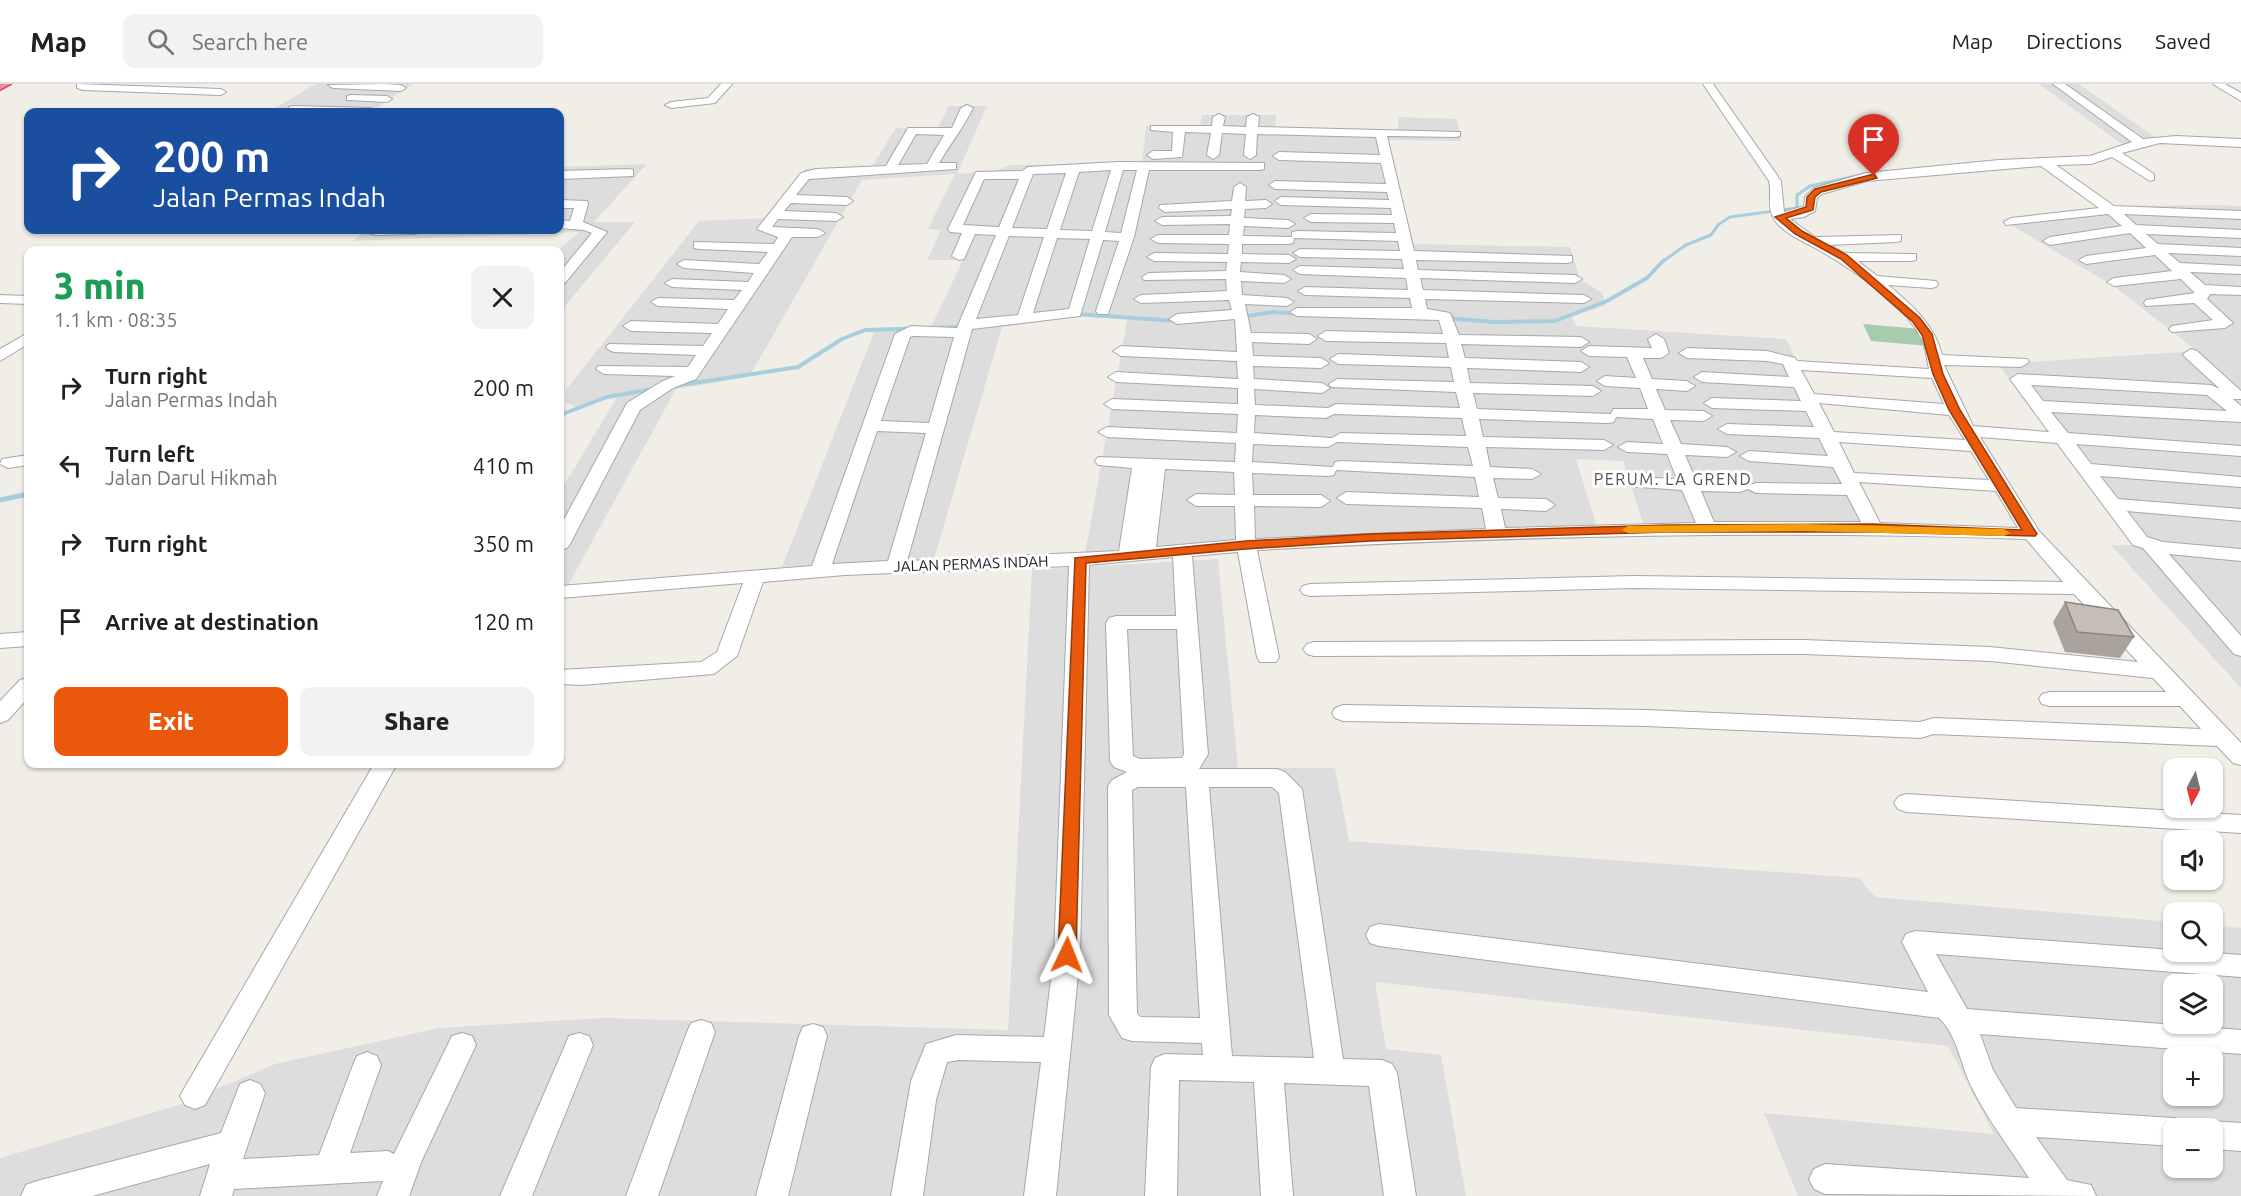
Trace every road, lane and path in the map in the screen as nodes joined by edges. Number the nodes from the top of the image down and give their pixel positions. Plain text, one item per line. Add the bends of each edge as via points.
1 (83, 84) edge
2 (727, 84) edge
3 (1708, 84) edge
4 (2058, 84) edge
5 (2218, 84) edge
6 (330, 87) edge
7 (401, 88) dead end
8 (221, 92) dead end
9 (2241, 98) edge
10 (387, 99) dead end
11 (671, 105) dead end
12 (295, 108) edge
13 (967, 108) dead end
14 (1452, 121) dead end
15 (1217, 123) junction
16 (1252, 123) junction
17 (1155, 128) dead end
18 (954, 132) junction
19 (1379, 132) junction
20 (1406, 133) junction
21 (1456, 134) dead end
22 (1179, 135) junction
23 (1150, 141) dead end
24 (1278, 143) dead end
25 (2241, 143) edge
26 (2143, 144) junction
27 (1382, 146) junction
28 (2113, 153) junction
29 (1213, 155) dead end
30 (1250, 155) dead end
31 (1279, 156) dead end
32 (1384, 159) junction
33 (2042, 162) junction
34 (952, 166) dead end
35 (1118, 166) junction
36 (1144, 166) junction
37 (931, 167) junction
38 (1074, 168) junction
39 (890, 169) junction
40 (629, 173) dead end
41 (564, 175) edge
42 (1026, 175) junction
43 (2150, 177) dead end
44 (841, 183) dead end
45 (1391, 188) junction
46 (1204, 193) dead end
47 (1239, 194) junction
48 (787, 199) junction
49 (829, 200) junction
50 (847, 201) dead end
51 (1281, 201) dead end
52 (564, 204) edge
53 (1266, 204) dead end
54 (1395, 204) junction
55 (1165, 207) dead end
56 (2111, 210) junction
57 (1778, 214) junction
58 (774, 215) junction
59 (2241, 215) edge
60 (836, 217) dead end
61 (1311, 218) dead end
62 (1399, 219) junction
63 (1162, 221) dead end
64 (1237, 221) junction
65 (2011, 222) dead end
66 (564, 224) edge
67 (576, 224) junction
68 (970, 230) junction
69 (2132, 230) junction
70 (1003, 232) junction
71 (818, 233) dead end
72 (1052, 233) junction
73 (1291, 233) junction
74 (788, 234) junction
75 (2241, 234) edge
76 (1098, 236) junction
77 (1127, 237) junction
78 (1404, 237) junction
79 (1896, 238) dead end
80 (1158, 239) dead end
81 (1236, 239) junction
82 (1816, 241) junction
83 (2050, 241) dead end
84 (699, 245) dead end
85 (778, 248) junction
86 (2155, 249) junction
87 (2241, 252) edge
88 (1410, 255) junction
89 (959, 256) dead end
90 (1154, 257) dead end
91 (1236, 257) junction
92 (1844, 257) junction
93 (1911, 257) dead end
94 (1567, 259) dead end
95 (2085, 260) dead end
96 (684, 264) dead end
97 (764, 269) junction
98 (1300, 270) dead end
99 (2241, 270) edge
100 (2180, 271) junction
101 (1413, 273) junction
102 (564, 275) edge
103 (1234, 276) junction
104 (1149, 277) dead end
105 (1284, 279) dead end
106 (1575, 279) dead end
107 (1869, 280) junction
108 (2114, 282) dead end
109 (672, 283) dead end
110 (1931, 284) dead end
111 (752, 286) junction
112 (1305, 291) dead end
113 (2241, 291) edge
114 (1416, 294) junction
115 (2199, 294) junction
116 (1236, 297) junction
117 (0, 299) edge
118 (1141, 299) dead end
119 (1584, 299) dead end
120 (24, 300) edge
121 (658, 302) dead end
122 (2151, 303) dead end
123 (739, 305) junction
124 (1103, 310) dead end
125 (1292, 311) junction
126 (1422, 313) junction
127 (1242, 317) junction
128 (1024, 318) junction
129 (1177, 319) dead end
130 (1396, 321) junction
131 (1448, 325) junction
132 (631, 326) dead end
133 (2177, 328) dead end
134 (722, 329) junction
135 (965, 329) junction
136 (1326, 336) dead end
137 (1244, 337) junction
138 (1710, 337) dead end
139 (1292, 339) junction
140 (1309, 339) dead end
141 (1656, 339) dead end
142 (1758, 339) dead end
143 (24, 341) edge
144 (614, 347) dead end
145 (707, 351) junction
146 (1121, 351) dead end
147 (1633, 353) junction
148 (1687, 353) dead end
149 (1717, 354) junction
150 (2191, 354) dead end
151 (0, 356) edge
152 (1767, 356) junction
153 (1245, 359) junction
154 (1338, 359) dead end
155 (1457, 362) junction
156 (2020, 362) dead end
157 (1321, 363) dead end
158 (1581, 367) dead end
159 (1936, 367) junction
160 (604, 369) dead end
161 (693, 372) junction
162 (1800, 373) junction
163 (1116, 376) dead end
164 (1702, 377) dead end
165 (1245, 383) junction
166 (1646, 383) junction
167 (1463, 386) junction
168 (1687, 386) dead end
169 (2241, 400) edge
170 (1814, 402) junction
171 (1112, 404) dead end
172 (2038, 406) junction
173 (1247, 410) junction
174 (1955, 410) junction
175 (1470, 412) junction
176 (2241, 416) edge
177 (1662, 421) junction
178 (869, 426) junction
179 (936, 428) junction
180 (1727, 429) dead end
181 (1107, 432) dead end
182 (1831, 435) junction
183 (1245, 438) junction
184 (2063, 438) junction
185 (1972, 439) junction
186 (1476, 441) junction
187 (1604, 445) dead end
188 (1627, 447) dead end
189 (1674, 450) junction
190 (2241, 451) edge
191 (1727, 452) dead end
192 (1749, 456) dead end
193 (24, 461) edge
194 (1104, 461) dead end
195 (1840, 462) junction
196 (8, 463) dead end
197 (1150, 464) junction
198 (1243, 470) junction
199 (2086, 470) junction
200 (1482, 471) junction
201 (1532, 474) dead end
202 (1632, 482) dead end
203 (2241, 482) edge
204 (1856, 484) junction
205 (1690, 486) junction
206 (2001, 486) junction
207 (1346, 498) dead end
208 (1245, 500) junction
209 (1196, 501) dead end
210 (1321, 501) dead end
211 (1490, 502) junction
212 (2111, 504) junction
213 (1546, 505) dead end
214 (2241, 515) edge
215 (1707, 527) junction
216 (1873, 528) junction
217 (1497, 534) junction
218 (2031, 534) junction
219 (564, 536) edge
220 (1246, 545) junction
221 (2151, 546) junction
222 (1182, 550) junction
223 (1137, 555) junction
224 (2232, 555) edge
225 (1079, 560) junction
226 (896, 566) junction
227 (819, 570) junction
228 (2241, 573) edge
229 (755, 577) junction
230 (2079, 588) junction
231 (1310, 590) dead end
232 (564, 593) edge
233 (1187, 622) junction
234 (1314, 649) dead end
235 (2241, 649) edge
236 (1268, 657) dead end
237 (2156, 671) junction
238 (564, 677) edge
239 (24, 689) edge
240 (2050, 699) dead end
241 (2186, 699) junction
242 (1343, 713) dead end
243 (0, 715) edge
244 (2224, 738) junction
245 (2241, 757) edge
246 (383, 768) edge
247 (1197, 778) junction
248 (1906, 803) dead end
249 (2241, 824) edge
250 (1379, 935) dead end
251 (2241, 966) edge
252 (1956, 1016) junction
253 (1215, 1031) junction
254 (701, 1032) dead end
255 (813, 1036) dead end
256 (2241, 1042) edge
257 (462, 1045) dead end
258 (579, 1045) dead end
259 (1055, 1050) junction
260 (367, 1065) dead end
261 (1219, 1068) junction
262 (1268, 1070) junction
263 (1330, 1071) junction
264 (250, 1093) dead end
265 (195, 1096) dead end
266 (2010, 1120) junction
267 (2163, 1131) edge
268 (2223, 1136) edge
269 (2241, 1137) edge
270 (232, 1144) junction
271 (388, 1166) dead end
272 (330, 1168) junction
273 (1825, 1179) dead end
274 (220, 1186) edge
275 (1864, 1189) edge
276 (1961, 1192) edge
277 (38, 1196) edge
278 (393, 1196) edge
279 (516, 1196) edge
280 (642, 1196) edge
281 (772, 1196) edge
282 (907, 1196) edge
283 (1040, 1196) edge
284 (1161, 1196) edge
285 (1277, 1196) edge
286 (1400, 1196) edge
287 (2066, 1196) edge

1 - 8 street via 112,90
2 - 11 street via 711,101
3 - 57 street via 1772,175 1778,191
4 - 26 street
5 - 9 street
6 - 7 street
10 - 12 street via 312,97
13 - 18 street
14 - 20 street via 1408,121
15 - 16 street
15 - 22 street
15 - 29 street
16 - 19 street
16 - 30 street
17 - 22 street
18 - 37 street
18 - 39 street via 912,130
19 - 20 street
19 - 27 street
20 - 21 street
22 - 23 street
22 - 36 street via 1177,155
24 - 27 street
25 - 26 street via 2186,137
26 - 28 street
27 - 32 street
28 - 33 street via 2091,160
28 - 43 street
31 - 32 street
32 - 45 street via 1382,173
33 - 56 street
33 - 57 street via 1866,177 1818,191 1811,197 1810,208 1799,214
34 - 37 street
35 - 36 street
35 - 38 street
35 - 76 street
36 - 45 street
36 - 77 street
37 - 39 street
38 - 42 street via 1033,169
38 - 72 street
39 - 48 street via 809,174
40 - 41 street
42 - 68 street via 980,175 955,229
42 - 70 street
44 - 49 street
45 - 54 street
46 - 47 street
47 - 53 street
47 - 55 street
47 - 64 street
48 - 49 street
48 - 58 street
49 - 50 street
51 - 54 street
52 - 67 street via 582,204
54 - 62 street
56 - 59 street
56 - 65 street
56 - 69 street
57 - 82 street via 1798,233
58 - 60 street
58 - 74 street via 765,231
61 - 62 street
62 - 78 street
63 - 64 street
64 - 73 street
64 - 81 street
66 - 67 street
67 - 102 street via 600,232
68 - 70 street
68 - 89 street
69 - 75 street
69 - 83 street
69 - 86 street
70 - 72 street
70 - 135 street
71 - 74 street
72 - 76 street
72 - 128 street
73 - 78 street
73 - 81 street
74 - 85 street
76 - 77 street
76 - 128 street via 1075,313
77 - 124 street
78 - 88 street
79 - 82 street
80 - 81 street
81 - 91 street
82 - 92 street
84 - 85 street
85 - 97 street
86 - 87 street
86 - 95 street
86 - 100 street
88 - 91 street
88 - 94 street
88 - 101 street
90 - 91 street
91 - 103 street
92 - 93 street
92 - 107 street
96 - 97 street
97 - 111 street
98 - 101 street
99 - 100 street
100 - 108 street
100 - 115 street
101 - 106 street
101 - 114 street
103 - 104 street
103 - 105 street
103 - 116 street
107 - 110 street
107 - 159 street via 1917,320 1927,334
109 - 111 street
111 - 123 street
112 - 114 street
113 - 115 street
114 - 119 street
114 - 126 street
115 - 122 street
115 - 133 street via 2224,323
116 - 118 street
116 - 125 street
116 - 127 street
117 - 120 street
121 - 123 street
123 - 134 street
125 - 130 street
125 - 139 street
126 - 130 street
126 - 131 street
127 - 129 street
127 - 137 street
128 - 135 street
130 - 131 street
130 - 136 street via 1348,328
131 - 147 street via 1499,333 1553,335 1585,346
131 - 155 street
132 - 134 street
134 - 145 street
135 - 178 street via 903,334
135 - 179 street
137 - 139 street
137 - 153 street
138 - 149 street
139 - 140 street
141 - 147 street via 1661,353
142 - 152 street
143 - 151 street
144 - 145 street
145 - 161 street
146 - 153 street
147 - 166 street
148 - 149 street
149 - 152 street
150 - 169 street
152 - 162 street via 1787,359
153 - 157 street
153 - 165 street
154 - 155 street
155 - 158 street
155 - 167 street
156 - 159 street
159 - 162 street
159 - 174 street
160 - 161 street
161 - 219 street via 633,407
162 - 164 street
162 - 170 street
163 - 165 street
165 - 167 street
165 - 173 street
166 - 167 street
166 - 168 street
166 - 177 street
167 - 175 street
170 - 174 street
170 - 177 street via 1708,410
170 - 182 street
171 - 173 street
172 - 176 street
172 - 176 street via 2019,377 2211,390
172 - 184 street
173 - 175 street
173 - 183 street
174 - 185 street
175 - 177 street via 1613,415
175 - 186 street
177 - 189 street
178 - 179 street
178 - 227 street
179 - 226 street
180 - 182 street
181 - 183 street
182 - 185 street
182 - 195 street
183 - 186 street
183 - 198 street
184 - 185 street
184 - 190 street
184 - 199 street
185 - 206 street
186 - 187 street
186 - 200 street
188 - 189 street
189 - 191 street
189 - 205 street
192 - 195 street
193 - 196 street
194 - 197 street
195 - 204 street
197 - 198 street
197 - 223 street
198 - 200 street
198 - 208 street
199 - 203 street
199 - 212 street
200 - 201 street
200 - 211 street
202 - 205 street
204 - 205 street
204 - 206 street
204 - 216 street
205 - 215 street
206 - 218 street
207 - 211 street
208 - 209 street
208 - 210 street
208 - 220 street
211 - 213 street
211 - 217 street
212 - 214 street
212 - 221 street via 2135,536
215 - 216 street, JALAN PERMAS INDAH
215 - 217 street, JALAN PERMAS INDAH
216 - 218 street, JALAN PERMAS INDAH
217 - 220 street, JALAN PERMAS INDAH
218 - 230 street
220 - 222 street, JALAN PERMAS INDAH
220 - 236 street
221 - 224 street
221 - 235 street
222 - 223 street, JALAN PERMAS INDAH
222 - 233 street
223 - 225 street, JALAN PERMAS INDAH
224 - 228 street
225 - 226 street, JALAN PERMAS INDAH
225 - 259 street via 1067,955
226 - 227 street, JALAN PERMAS INDAH
227 - 229 street, JALAN PERMAS INDAH
229 - 232 street, JALAN PERMAS INDAH
229 - 238 street via 726,656 718,664 706,669
230 - 231 street via 1634,582
230 - 237 street
233 - 233 street via 1196,754 1189,766 1139,767 1122,761 1116,623
234 - 237 street via 1804,647 1990,654
237 - 241 street
239 - 243 street
240 - 241 street
241 - 244 street
242 - 244 street via 1656,719 1920,730 1934,726
244 - 245 street
246 - 265 street
247 - 253 street
247 - 253 street via 1134,778 1120,786 1123,1015 1132,1029
247 - 263 street via 1277,778 1290,789
248 - 249 street
250 - 252 street via 1924,1002
251 - 252 street via 1915,942
252 - 256 street
252 - 266 street via 1979,1074
253 - 261 street
254 - 280 street
255 - 281 street
257 - 278 street
258 - 279 street
259 - 282 street via 959,1047 946,1048 934,1056 926,1078
259 - 283 street
260 - 272 street
261 - 262 street
261 - 284 street via 1165,1067
262 - 263 street
262 - 285 street
263 - 286 street via 1382,1072
264 - 270 street
266 - 267 street
266 - 287 street
268 - 269 street
270 - 274 street
270 - 277 street
271 - 272 street
272 - 274 street
273 - 275 street
275 - 276 street
276 - 287 street

